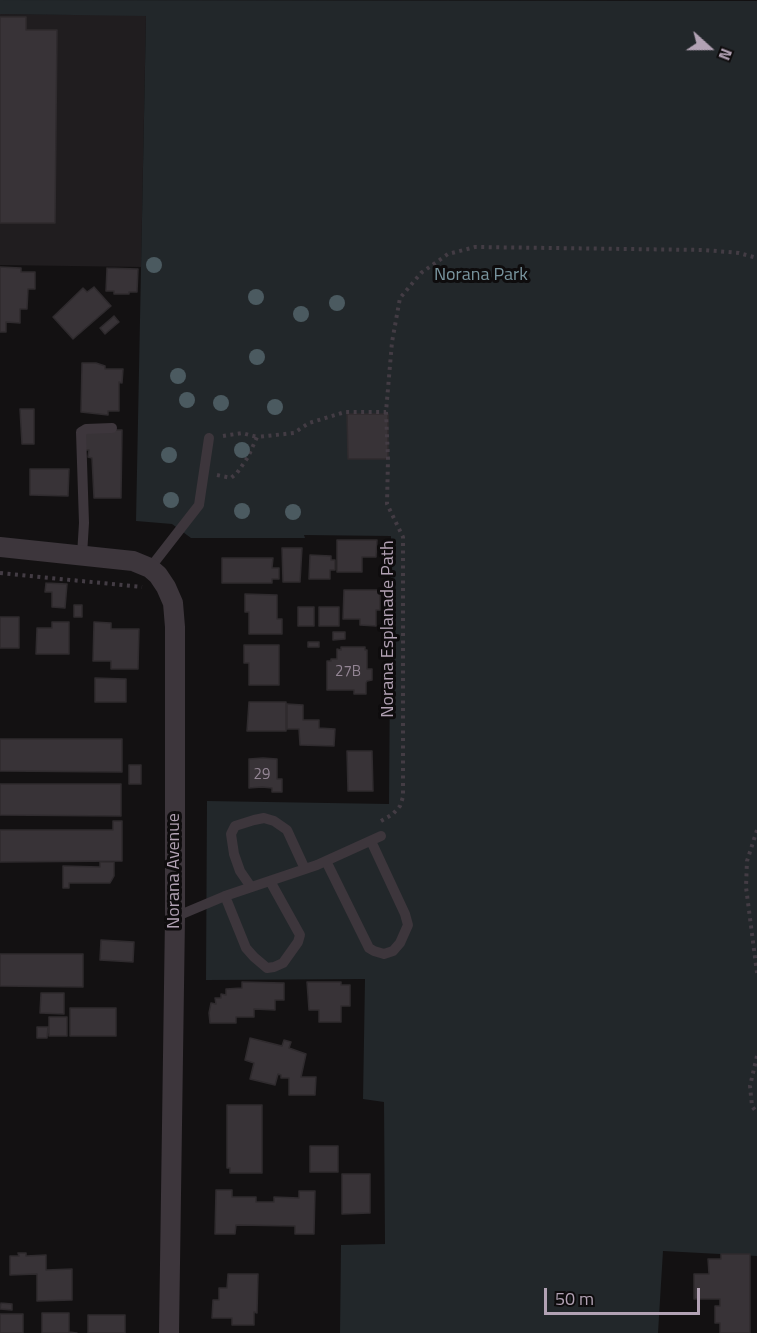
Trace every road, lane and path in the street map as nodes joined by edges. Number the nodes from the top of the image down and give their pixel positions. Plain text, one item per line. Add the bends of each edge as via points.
1 (757, 258) edge
2 (387, 412) junction
3 (111, 428) dead end
4 (258, 437) junction
5 (209, 438) joint
6 (204, 474) junction
7 (0, 547) edge
8 (82, 555) junction
9 (0, 573) edge
10 (150, 577) junction
11 (378, 823) dead end
12 (757, 830) edge
13 (326, 861) junction
14 (305, 869) junction
15 (270, 881) junction
16 (251, 887) junction
17 (225, 896) junction
18 (175, 916) junction
19 (757, 973) edge
20 (757, 1056) edge
21 (757, 1113) edge
22 (169, 1333) edge

1 - 2 path, Norana Esplanade Path via 704,250 475,247 448,254 421,273 400,298
2 - 4 path via 345,412 309,423 294,433
2 - 11 path, Norana Esplanade Path via 387,504 403,537 403,797 393,814
3 - 8 lane via 84,429 81,434
4 - 5 path via 242,433
4 - 6 path via 242,467 231,477
5 - 6 lane
6 - 10 lane via 199,505
7 - 8 street
8 - 10 street via 133,561
9 - 10 path via 146,589
10 - 18 street, Norana Avenue via 166,587 173,603 175,627
12 - 19 path via 747,861 746,887
13 - 13 lane via 376,838 408,925 393,951 384,954 369,948
13 - 14 lane
14 - 15 lane
14 - 16 lane via 287,830 274,821 254,819 235,826 231,834 240,871
15 - 16 lane
15 - 17 lane via 300,935 283,963 274,967 267,968 246,948
16 - 17 lane
17 - 18 lane
18 - 22 street, Norana Avenue
20 - 21 path via 750,1086 752,1106

